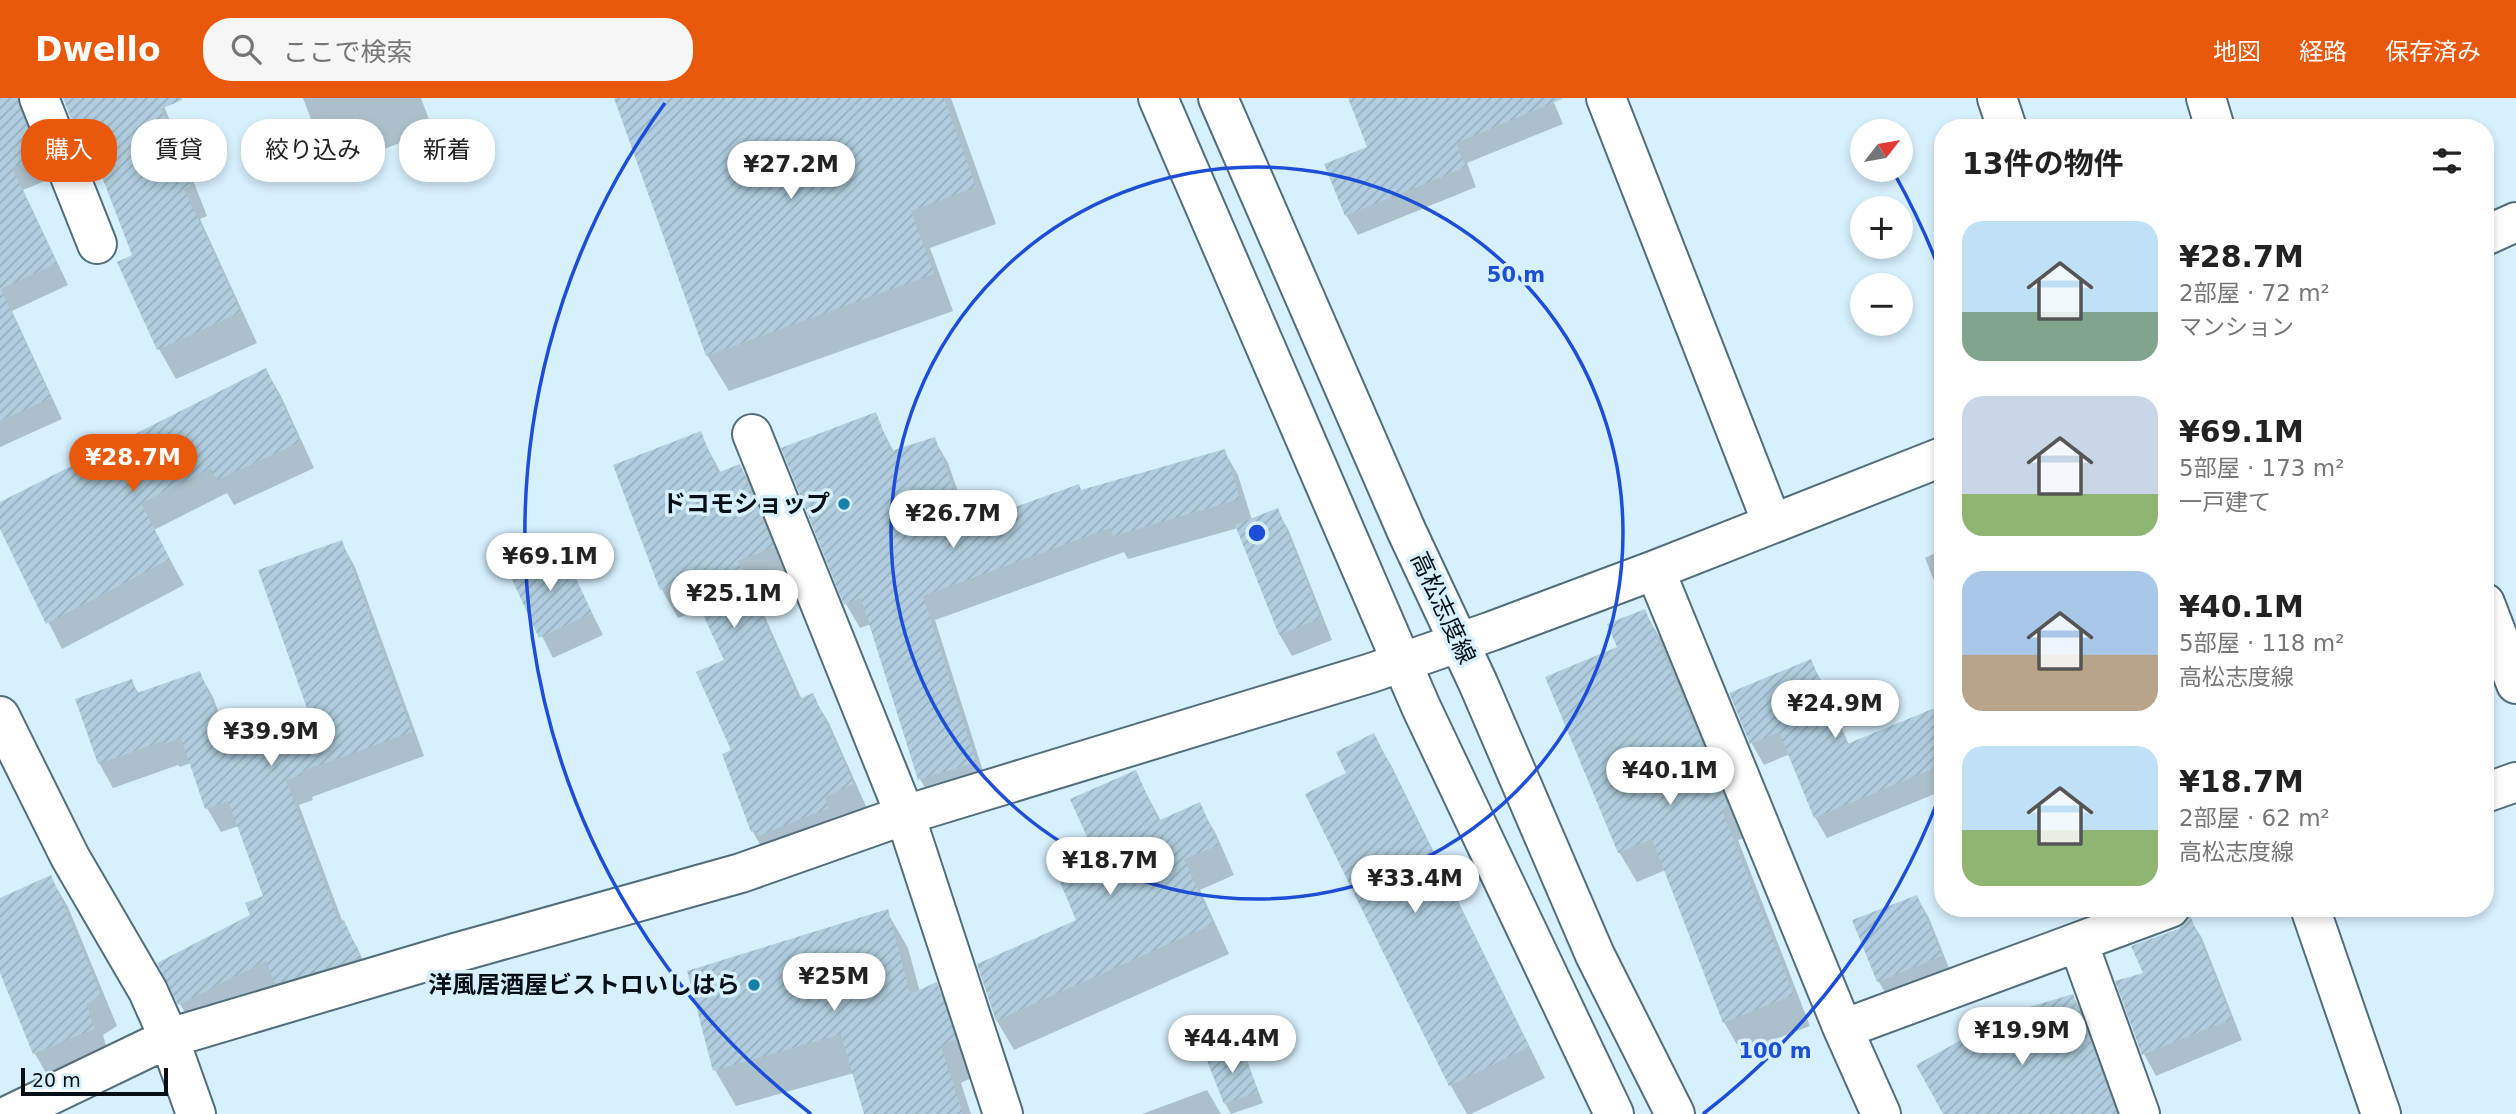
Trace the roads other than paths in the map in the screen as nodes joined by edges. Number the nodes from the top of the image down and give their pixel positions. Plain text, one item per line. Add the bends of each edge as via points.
1 (38, 98) edge
2 (1158, 98) edge
3 (1218, 98) edge
4 (1606, 98) edge
5 (1997, 98) edge
6 (2206, 98) edge
7 (2004, 119) edge
8 (2212, 119) edge
9 (2516, 222) edge
10 (2494, 232) edge
11 (97, 244) dead end
12 (752, 435) dead end
13 (1934, 460) edge
14 (1772, 523) junction
15 (1655, 570) junction
16 (2494, 627) edge
17 (1459, 643) junction
18 (1402, 662) junction
19 (2516, 684) edge
20 (0, 716) edge
21 (2516, 782) edge
22 (2494, 790) edge
23 (905, 816) junction
24 (2146, 917) edge
25 (2313, 917) edge
26 (2078, 942) junction
27 (1843, 1029) junction
28 (169, 1038) junction
29 (11, 1114) edge
30 (196, 1114) edge
31 (1003, 1114) edge
32 (1614, 1114) edge
33 (1675, 1114) edge
34 (1881, 1114) edge
35 (2140, 1114) edge
36 (2381, 1114) edge

1 - 11 street
2 - 18 street
3 - 17 street, 高松志度線
4 - 14 street
5 - 7 street
6 - 8 street
9 - 10 street
12 - 23 street
13 - 14 street
14 - 15 street
15 - 17 street
15 - 27 street
16 - 19 street
17 - 18 street
17 - 33 street, 高松志度線 via 1595,954
18 - 23 street
18 - 32 street
20 - 28 street via 70,857 148,991
21 - 22 street
23 - 28 street via 741,873
23 - 31 street
24 - 26 street
25 - 36 street
26 - 27 street
26 - 35 street
27 - 34 street
28 - 29 street
28 - 30 street

